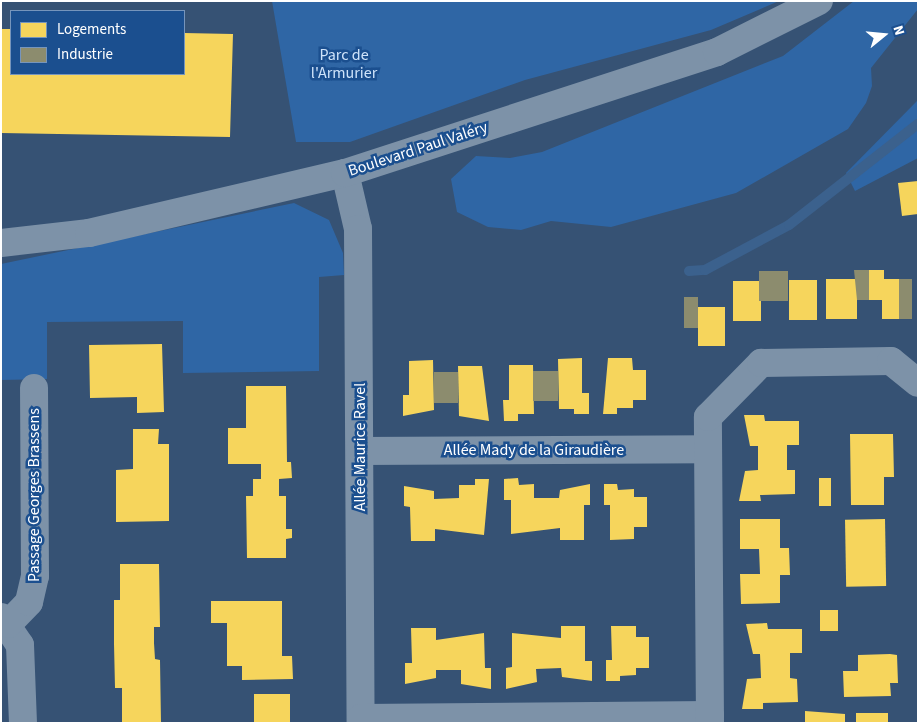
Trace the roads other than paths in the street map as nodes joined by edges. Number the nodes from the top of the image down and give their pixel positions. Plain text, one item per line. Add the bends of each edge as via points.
1 (819, 1) edge
2 (345, 173) junction
3 (1, 243) edge
4 (918, 382) edge
5 (34, 388) dead end
6 (707, 449) junction
7 (360, 451) junction
8 (5, 620) edge
9 (710, 719) edge
10 (361, 721) edge
11 (23, 723) edge

1 - 2 street, Boulevard Paul Valéry via 718,52
2 - 3 street, Boulevard Paul Valéry via 89,233
2 - 7 street, Allée Maurice Ravel via 358,228
4 - 6 street via 891,361 761,363 710,414
5 - 8 street, Passage Georges Brassens via 35,576 29,602
6 - 7 street, Allée Mady de la Giraudière
6 - 9 street
7 - 10 street, Allée Maurice Ravel
8 - 11 street, Passage Georges Brassens via 22,658
9 - 10 street

